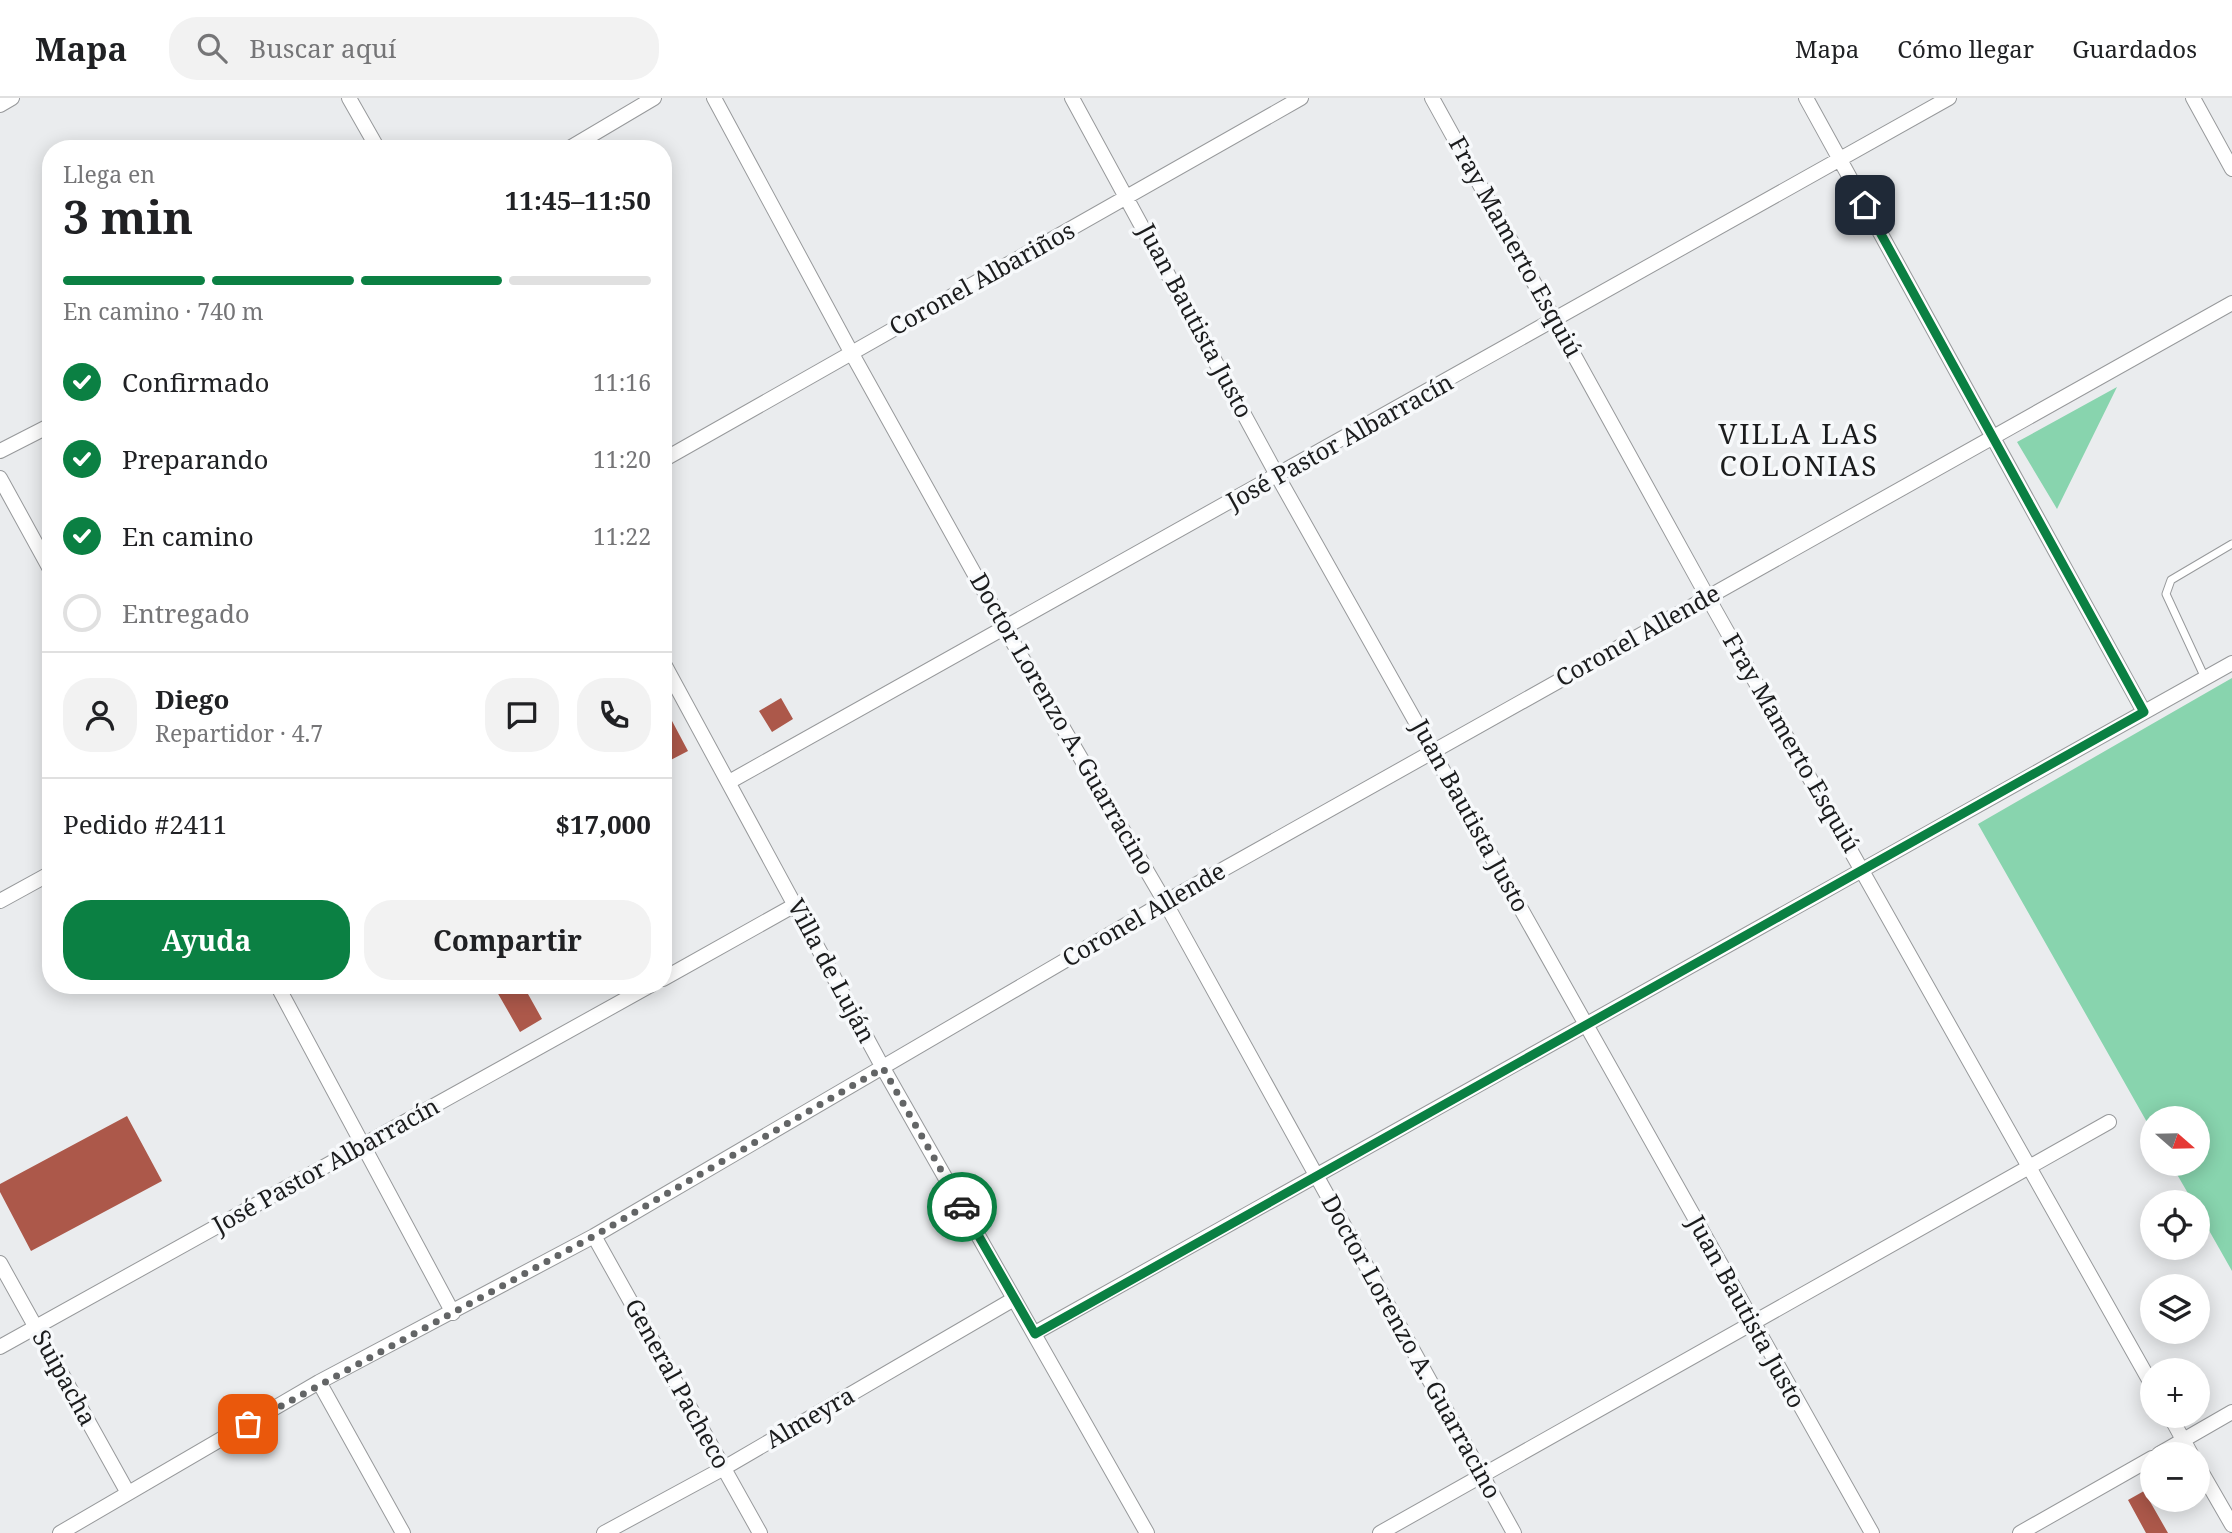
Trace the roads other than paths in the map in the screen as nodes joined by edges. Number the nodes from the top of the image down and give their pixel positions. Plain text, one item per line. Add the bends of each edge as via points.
1 (12, 98) edge
2 (349, 98) edge
3 (654, 98) edge
4 (714, 98) edge
5 (1072, 98) edge
6 (1301, 98) edge
7 (1432, 98) edge
8 (1806, 98) edge
9 (1949, 98) edge
10 (2193, 98) edge
11 (0, 105) edge
12 (372, 140) edge
13 (583, 140) edge
14 (1839, 159) junction
15 (2232, 169) edge
16 (1128, 196) junction
17 (2232, 303) edge
18 (1555, 321) junction
19 (851, 352) junction
20 (42, 430) edge
21 (1993, 437) junction
22 (0, 451) edge
23 (672, 455) edge
24 (1278, 477) junction
25 (0, 478) edge
26 (2232, 544) edge
27 (42, 555) edge
28 (1707, 596) junction
29 (1004, 626) junction
30 (2232, 663) edge
31 (672, 678) edge
32 (2205, 678) junction
33 (2144, 712) junction
34 (1434, 750) junction
35 (729, 782) junction
36 (1862, 868) junction
37 (42, 878) edge
38 (0, 901) edge
39 (1165, 902) junction
40 (795, 905) junction
41 (672, 974) edge
42 (282, 994) edge
43 (636, 994) edge
44 (1585, 1024) junction
45 (883, 1068) junction
46 (2109, 1122) dead end
47 (365, 1146) junction
48 (2030, 1167) junction
49 (1317, 1175) junction
50 (594, 1236) junction
51 (0, 1263) edge
52 (1014, 1299) junction
53 (453, 1313) junction
54 (1752, 1323) junction
55 (35, 1327) junction
56 (1035, 1334) junction
57 (0, 1347) edge
58 (2140, 1364) edge
59 (319, 1382) junction
60 (2232, 1412) edge
61 (2177, 1428) edge
62 (2184, 1440) junction
63 (2180, 1442) edge
64 (2140, 1465) edge
65 (724, 1468) junction
66 (1483, 1478) junction
67 (2210, 1487) edge
68 (128, 1493) junction
69 (2232, 1525) edge
70 (60, 1533) edge
71 (403, 1533) edge
72 (604, 1533) edge
73 (760, 1533) edge
74 (1147, 1533) edge
75 (1380, 1533) edge
76 (1514, 1533) edge
77 (1872, 1533) edge
78 (2020, 1533) edge

1 - 11 street
2 - 12 street
3 - 13 street
4 - 19 street, Doctor Lorenzo A. Guarracino
5 - 16 street, Juan Bautista Justo
6 - 16 street, Coronel Albariños
7 - 18 street, Fray Mamerto Esquiú
8 - 14 street
9 - 14 street, José Pastor Albarracín
10 - 15 street
14 - 18 street, José Pastor Albarracín
14 - 21 street
16 - 19 street, Coronel Albariños
16 - 24 street, Juan Bautista Justo
17 - 21 street, Coronel Allende
18 - 24 street, José Pastor Albarracín
18 - 28 street, Fray Mamerto Esquiú
19 - 23 street, Coronel Albariños
19 - 29 street, Doctor Lorenzo A. Guarracino
20 - 22 street
21 - 28 street, Coronel Allende
21 - 33 street
24 - 29 street, José Pastor Albarracín
24 - 34 street, Juan Bautista Justo
25 - 27 street
26 - 32 lane via 2171,580 2166,594
28 - 34 street, Coronel Allende
28 - 36 street, Fray Mamerto Esquiú
29 - 35 street, José Pastor Albarracín
29 - 39 street, Doctor Lorenzo A. Guarracino
30 - 32 street
31 - 35 street, Villa de Luján
32 - 33 street
33 - 36 street
34 - 39 street, Coronel Allende
34 - 44 street, Juan Bautista Justo
35 - 40 street, Villa de Luján
36 - 44 street
36 - 48 street, Fray Mamerto Esquiú
37 - 38 street
39 - 45 street, Coronel Allende
39 - 49 street, Doctor Lorenzo A. Guarracino
40 - 41 street
40 - 45 street, Villa de Luján
42 - 47 street
43 - 47 street, José Pastor Albarracín
44 - 49 street
44 - 54 street, Juan Bautista Justo
45 - 50 street, Coronel Allende
45 - 52 street, Villa de Luján
46 - 48 street
47 - 53 street
47 - 55 street, José Pastor Albarracín
48 - 54 street
48 - 58 street, Fray Mamerto Esquiú
49 - 56 street
49 - 66 street, Doctor Lorenzo A. Guarracino
50 - 53 street, Coronel Allende
50 - 65 street, General Pacheco
51 - 55 street, Suipacha
52 - 56 street, Villa de Luján
52 - 65 street, Almeyra
53 - 59 street, Coronel Allende
54 - 66 street
54 - 77 street, Juan Bautista Justo
55 - 57 street, José Pastor Albarracín
55 - 68 street, Suipacha
56 - 74 street, Villa de Luján
59 - 68 street, Coronel Allende
59 - 71 street
60 - 62 street
61 - 62 street
62 - 63 street
64 - 78 street
65 - 72 street, Almeyra
65 - 73 street, General Pacheco
66 - 75 street
66 - 76 street, Doctor Lorenzo A. Guarracino
67 - 69 street
68 - 70 street, Coronel Allende

